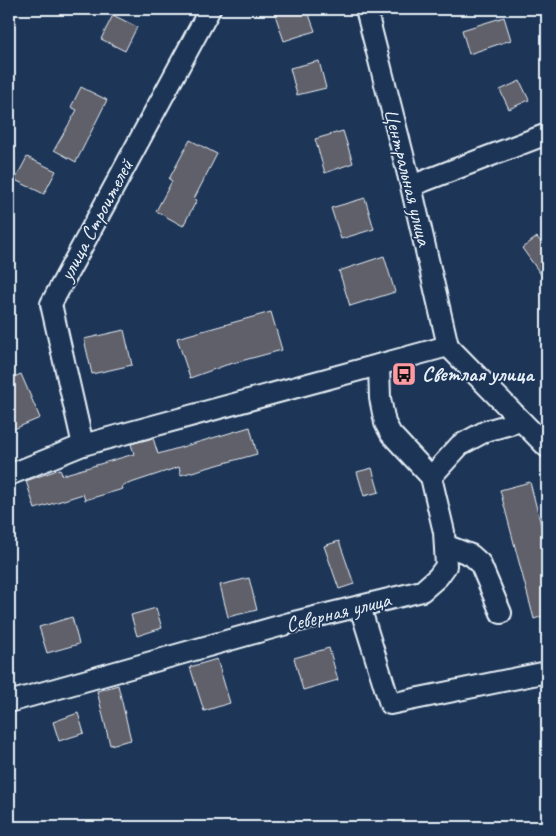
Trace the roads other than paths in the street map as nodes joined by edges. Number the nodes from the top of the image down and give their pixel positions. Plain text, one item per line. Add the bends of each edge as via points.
1 (210, 9) edge
2 (369, 10) edge
3 (547, 134) edge
4 (411, 186) junction
5 (448, 346) junction
6 (379, 365) junction
7 (521, 421) junction
8 (544, 436) edge
9 (83, 445) junction
10 (9, 475) edge
11 (431, 477) junction
12 (445, 545) junction
13 (360, 606) junction
14 (501, 614) dead end
15 (547, 672) edge
16 (9, 702) edge

1 - 9 street, улица Строителей via 51,304
2 - 4 street, Центральная улица
3 - 4 street
4 - 5 street, Центральная улица
5 - 6 street
5 - 7 street
6 - 9 street
6 - 11 street, Северная улица via 385,423 391,434
7 - 8 street
7 - 11 street via 486,431 460,445
9 - 10 street
11 - 12 street, Северная улица
12 - 13 street, Северная улица via 446,566 422,591
12 - 14 street via 472,555 480,563
13 - 15 street via 390,704
13 - 16 street, Северная улица

